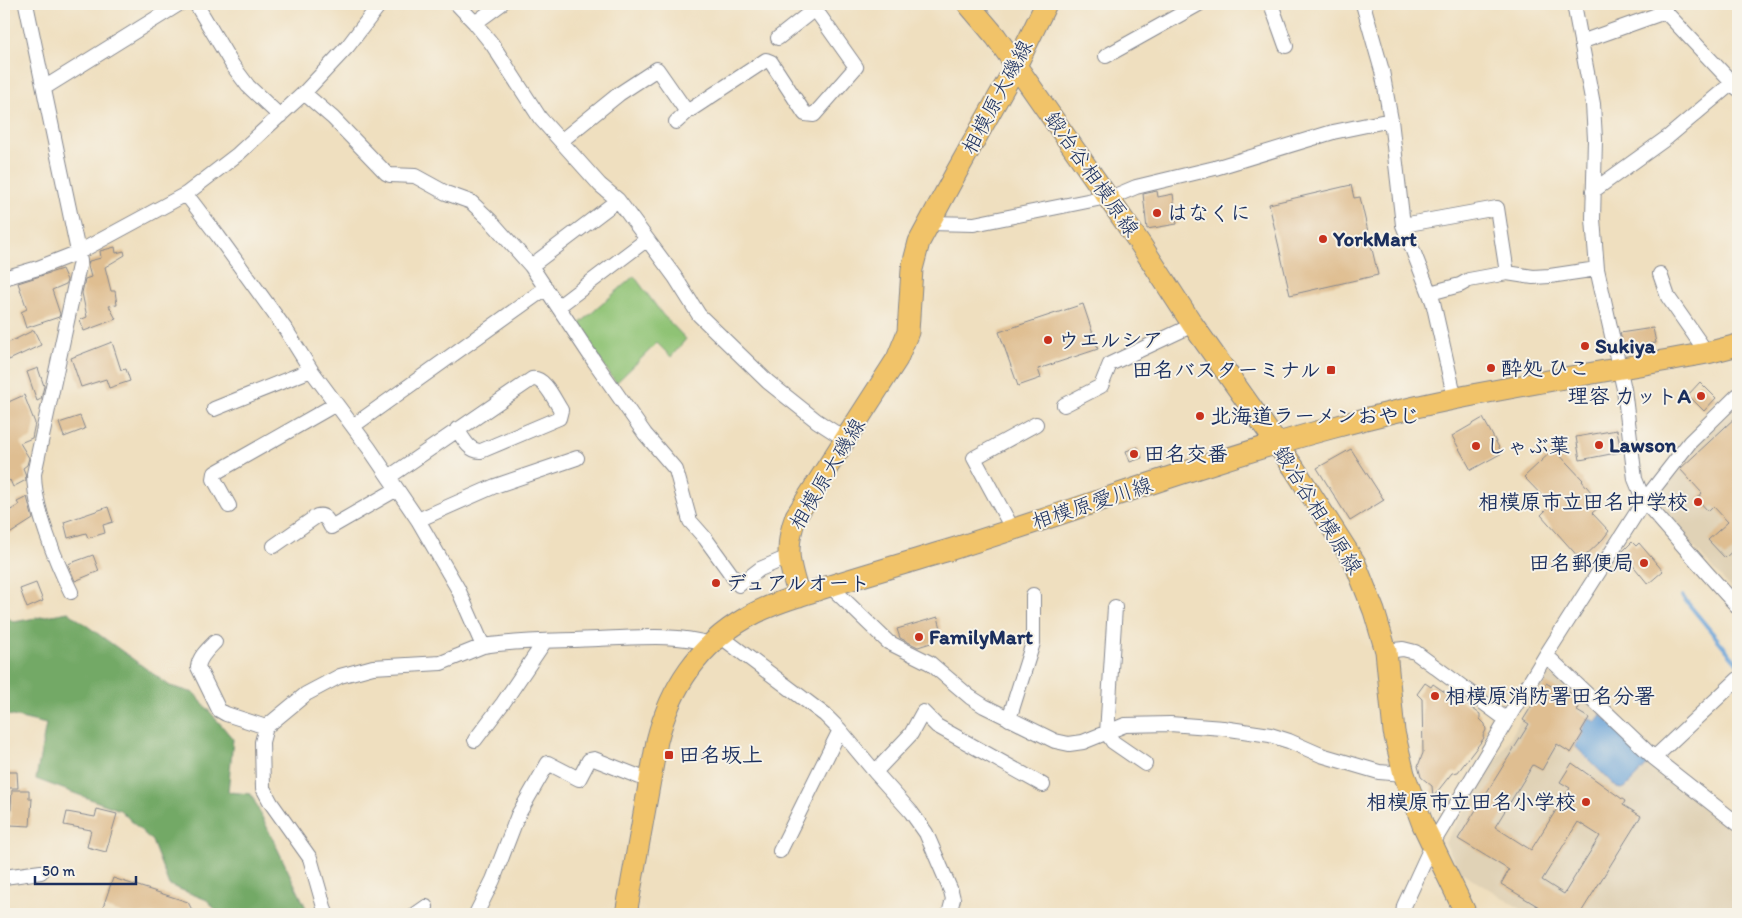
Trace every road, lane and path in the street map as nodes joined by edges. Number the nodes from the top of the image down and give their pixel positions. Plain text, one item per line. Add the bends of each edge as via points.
1 (26, 4) edge
2 (179, 4) edge
3 (196, 4) edge
4 (380, 4) edge
5 (457, 4) edge
6 (501, 4) edge
7 (968, 4) edge
8 (1046, 4) edge
9 (1199, 4) edge
10 (1271, 4) edge
11 (1574, 4) edge
12 (1364, 5) edge
13 (818, 6) edge
14 (1662, 8) edge
15 (475, 23) junction
16 (778, 38) dead end
17 (1581, 42) junction
18 (1286, 46) dead end
19 (1106, 56) dead end
20 (1016, 66) junction
21 (1736, 83) edge
22 (44, 88) junction
23 (304, 93) junction
24 (687, 112) junction
25 (280, 116) junction
26 (1391, 120) junction
27 (676, 122) dead end
28 (561, 141) junction
29 (1593, 191) junction
30 (186, 194) junction
31 (1107, 197) junction
32 (618, 200) junction
33 (929, 222) junction
34 (1403, 225) junction
35 (646, 240) junction
36 (79, 252) junction
37 (531, 266) junction
38 (1597, 269) junction
39 (1507, 274) junction
40 (1660, 274) dead end
41 (4, 278) edge
42 (546, 288) junction
43 (1430, 292) junction
44 (559, 306) junction
45 (1192, 325) junction
46 (1738, 345) edge
47 (1707, 353) junction
48 (1620, 369) junction
49 (311, 370) junction
50 (1738, 395) edge
51 (1455, 399) junction
52 (336, 404) junction
53 (1064, 405) dead end
54 (214, 410) dead end
55 (1036, 424) dead end
56 (352, 426) junction
57 (457, 430) junction
58 (845, 439) junction
59 (1277, 444) junction
60 (576, 458) dead end
61 (393, 483) junction
62 (1644, 501) junction
63 (229, 506) dead end
64 (418, 520) junction
65 (1012, 528) junction
66 (274, 546) dead end
67 (788, 556) junction
68 (830, 586) junction
69 (71, 592) dead end
70 (1033, 595) dead end
71 (799, 596) junction
72 (1115, 607) dead end
73 (1738, 607) edge
74 (715, 640) junction
75 (545, 641) junction
76 (215, 642) dead end
77 (483, 646) junction
78 (1386, 652) junction
79 (1546, 655) junction
80 (1738, 679) edge
81 (1008, 720) junction
82 (1507, 720) junction
83 (266, 727) junction
84 (840, 730) junction
85 (1107, 733) junction
86 (474, 740) dead end
87 (1654, 758) junction
88 (1145, 764) dead end
89 (875, 772) junction
90 (1404, 774) junction
91 (650, 781) junction
92 (1043, 786) dead end
93 (1738, 824) edge
94 (1433, 843) junction
95 (780, 851) dead end
96 (41, 872) dead end
97 (4, 877) edge
98 (326, 914) edge
99 (476, 914) edge
100 (626, 914) edge
101 (949, 914) edge
102 (1403, 914) edge
103 (1466, 914) edge

1 - 22 street
2 - 22 street
3 - 25 street via 233,66 248,86
4 - 23 street via 348,46
5 - 15 street
6 - 15 street
7 - 20 main road, 鍛冶谷相模原線
8 - 20 main road, 相模原大磯線
9 - 19 street
10 - 18 street
11 - 17 street
12 - 26 street
13 - 16 street
13 - 24 street via 856,67 814,114 805,114 771,62 766,60
14 - 17 street
14 - 21 street
15 - 28 street via 540,118
17 - 29 street via 1593,104
20 - 31 main road, 鍛冶谷相模原線
20 - 33 main road, 相模原大磯線
21 - 29 street via 1668,138
22 - 36 street
23 - 25 street
23 - 37 street via 386,173 415,176 475,206
24 - 27 street
24 - 28 street via 657,69 619,94
25 - 30 street
26 - 31 street via 1333,132
26 - 34 street
28 - 32 street via 600,185
29 - 38 street
30 - 36 street
30 - 49 street via 286,330
31 - 33 street via 974,224
31 - 45 main road, 鍛冶谷相模原線
32 - 35 street
32 - 37 street
33 - 58 main road, 相模原大磯線 via 913,263 908,332 904,343
34 - 39 street via 1497,208
34 - 43 street
35 - 44 street
35 - 58 street via 714,330 781,392
36 - 41 street
36 - 69 street via 80,261 34,474 57,563
37 - 42 street
38 - 39 street via 1542,277
38 - 48 street
39 - 43 street via 1469,280
40 - 47 street via 1668,297
42 - 44 street
42 - 56 street
43 - 51 street
44 - 67 street via 646,434 676,470 690,521 739,585 760,569
45 - 53 street via 1110,364 1101,386
45 - 59 main road, 鍛冶谷相模原線
46 - 47 main road, 相模原愛川線
47 - 48 main road, 相模原愛川線
48 - 51 main road, 相模原愛川線
48 - 62 street via 1635,479
49 - 52 street
49 - 54 street
50 - 62 street via 1690,442
51 - 59 main road, 相模原愛川線
52 - 56 street
52 - 63 street via 216,473 214,479
55 - 65 street via 974,458
56 - 61 street
57 - 57 street via 535,378 541,380 561,410 559,418 481,452 471,448
57 - 61 street
58 - 67 main road, 相模原大磯線 via 796,516 789,537
59 - 65 main road, 相模原愛川線
59 - 78 main road, 鍛冶谷相模原線 via 1354,563 1372,603
60 - 64 street via 495,486
61 - 64 street
61 - 66 street via 331,527 320,515
62 - 73 street
62 - 79 street
64 - 77 street via 458,589
65 - 68 main road, 相模原愛川線
67 - 71 main road, 相模原大磯線
68 - 71 main road, 相模原愛川線
68 - 81 street via 888,642 930,663 970,697
70 - 81 street via 1033,643
71 - 74 main road via 745,618
72 - 85 street
74 - 75 street via 678,637
74 - 84 street via 815,707
74 - 91 main road via 684,675 670,702 662,720
75 - 77 street via 513,641
75 - 86 street
76 - 83 street via 198,664 219,710
77 - 83 street via 441,663 372,667 340,676 306,694
78 - 82 street via 1403,649 1415,652
78 - 90 main road, 鍛冶谷相模原線 via 1394,732
79 - 82 street
79 - 87 street
80 - 87 street
81 - 85 street via 1056,742 1069,744
82 - 94 street
83 - 98 street via 262,742 263,788 310,858
84 - 89 street
84 - 95 street
85 - 88 street via 1113,742
85 - 90 street via 1125,725 1142,724 1223,728 1270,735 1321,755 1380,772
87 - 93 street
89 - 92 street via 911,734 923,712 937,726
89 - 101 street via 912,812 926,833 951,890 953,899
90 - 94 main road, 鍛冶谷相模原線
91 - 99 street via 594,758 589,760 579,779 548,763 518,815
91 - 100 main road
94 - 102 street
94 - 103 main road, 鍛冶谷相模原線
96 - 97 street

